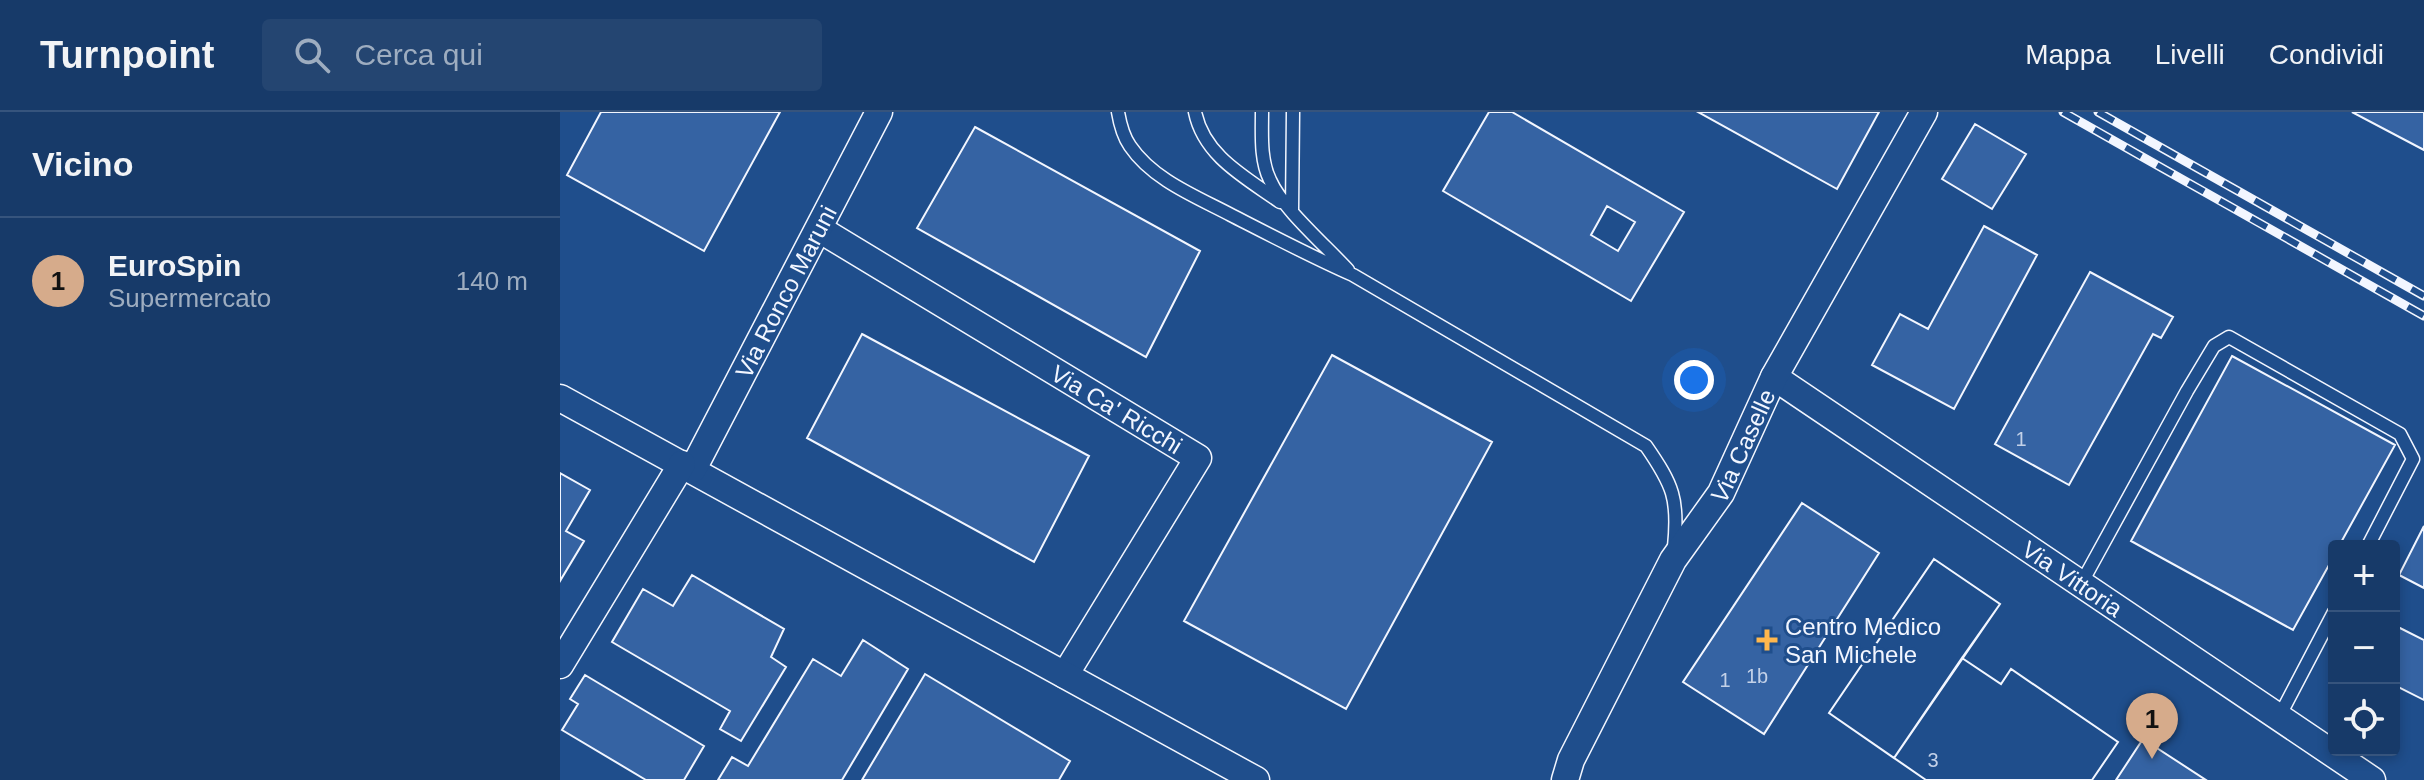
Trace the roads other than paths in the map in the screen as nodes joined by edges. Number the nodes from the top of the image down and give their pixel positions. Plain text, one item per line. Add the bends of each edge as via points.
1 (879, 112) edge
2 (1118, 112) edge
3 (1195, 112) edge
4 (1262, 112) edge
5 (1293, 112) edge
6 (1924, 112) edge
7 (1292, 211) junction
8 (819, 229) junction
9 (1353, 275) junction
10 (1774, 377) junction
11 (560, 398) edge
12 (687, 467) junction
13 (2371, 540) edge
14 (1673, 560) junction
15 (2081, 584) junction
16 (2328, 623) edge
17 (560, 665) edge
18 (1065, 675) junction
19 (2279, 717) junction
20 (1256, 780) edge
21 (1565, 780) edge
22 (2372, 780) edge

1 - 8 street, Via Ronco Maruni
2 - 9 lane via 1131,147 1158,174
3 - 7 lane via 1213,152
4 - 7 lane via 1269,179
5 - 7 lane
6 - 10 street, Via Caselle
7 - 9 lane
8 - 12 street, Via Ronco Maruni
8 - 18 street, Via Ca' Ricchi via 1198,458
9 - 14 lane via 1646,446 1668,477 1678,512
10 - 14 street, Via Caselle via 1721,493
10 - 15 street, Via Vittoria
11 - 12 street
12 - 17 street, Via Ronco Maruni
12 - 18 street
13 - 15 lane via 2413,459 2400,434 2229,337 2214,346 2187,391
14 - 21 street, Via Caselle
15 - 19 street, Via Vittoria
16 - 19 lane
18 - 20 street
19 - 22 street, Via Vittoria

